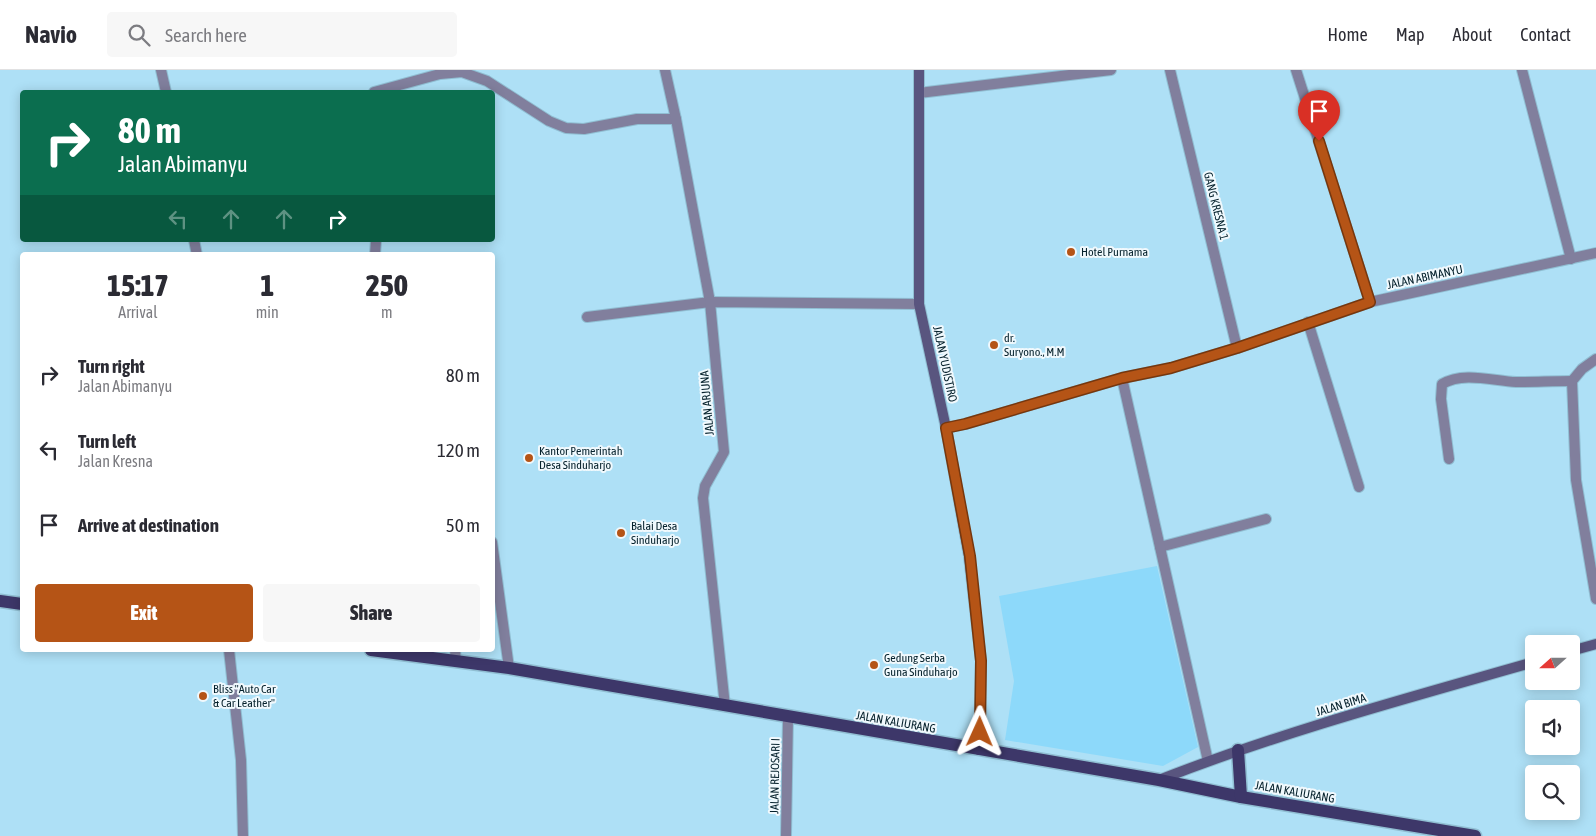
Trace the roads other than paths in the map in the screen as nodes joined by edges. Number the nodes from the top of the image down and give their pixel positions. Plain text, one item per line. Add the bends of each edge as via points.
1 (161, 70) edge
2 (665, 70) edge
3 (919, 70) edge
4 (1111, 70) edge
5 (1170, 70) edge
6 (1296, 70) edge
7 (1522, 70) edge
8 (166, 90) edge
9 (381, 90) edge
10 (919, 94) junction
11 (676, 119) junction
12 (1596, 253) edge
13 (1571, 259) junction
14 (710, 302) junction
15 (1370, 302) junction
16 (919, 304) junction
17 (587, 317) dead end
18 (1308, 322) junction
19 (1237, 348) junction
20 (1596, 359) edge
21 (1122, 378) junction
22 (1572, 382) junction
23 (946, 428) junction
24 (1449, 459) dead end
25 (1359, 487) dead end
26 (1266, 519) dead end
27 (1160, 548) junction
28 (495, 564) edge
29 (1596, 599) edge
30 (0, 601) edge
31 (20, 604) edge
32 (1596, 644) edge
33 (1580, 648) edge
34 (229, 652) edge
35 (399, 652) edge
36 (455, 656) edge
37 (1525, 665) edge
38 (509, 668) junction
39 (725, 706) junction
40 (788, 717) junction
41 (979, 750) junction
42 (1238, 750) junction
43 (1208, 761) junction
44 (1159, 780) junction
45 (1241, 797) junction
46 (243, 836) edge
47 (786, 836) edge
48 (1475, 836) edge

1 - 8 street
2 - 11 street, JALAN ARJUNA
3 - 10 street, JALAN YUDISTIRO
4 - 10 street
5 - 19 street, GANG KRESNA 1
6 - 15 street
7 - 13 street
9 - 11 street via 440,74 462,72 487,81 566,128 584,129 637,119
10 - 16 street, JALAN YUDISTIRO
11 - 14 street, JALAN ARJUNA
12 - 13 street, JALAN ABIMANYU
13 - 15 street, JALAN ABIMANYU
14 - 16 street
14 - 17 street
14 - 39 street, JALAN ARJUNA via 724,452 705,486 703,498
15 - 18 street, JALAN ABIMANYU
16 - 23 street, JALAN YUDISTIRO
18 - 19 street, JALAN ABIMANYU
18 - 25 street
19 - 21 street, JALAN ABIMANYU via 1171,368
20 - 22 street
21 - 23 street, JALAN ABIMANYU
21 - 27 street
22 - 24 street via 1479,378 1442,384
22 - 29 street via 1576,480
23 - 41 street, JALAN YUDISTIRO via 970,556 981,661
26 - 27 street
27 - 43 street
28 - 38 street
30 - 31 main road
32 - 33 street
34 - 46 street via 240,760
35 - 36 main road, JALAN KALIURANG
36 - 38 main road, JALAN KALIURANG
37 - 42 street, JALAN BIMA
38 - 39 main road, JALAN KALIURANG
39 - 40 main road, JALAN KALIURANG
40 - 41 main road, JALAN KALIURANG
40 - 47 street, JALAN REJOSARI I
41 - 44 main road, JALAN KALIURANG
42 - 43 street, JALAN BIMA
42 - 45 main road
43 - 44 street, JALAN BIMA
44 - 45 main road, JALAN KALIURANG
45 - 48 main road, JALAN KALIURANG

